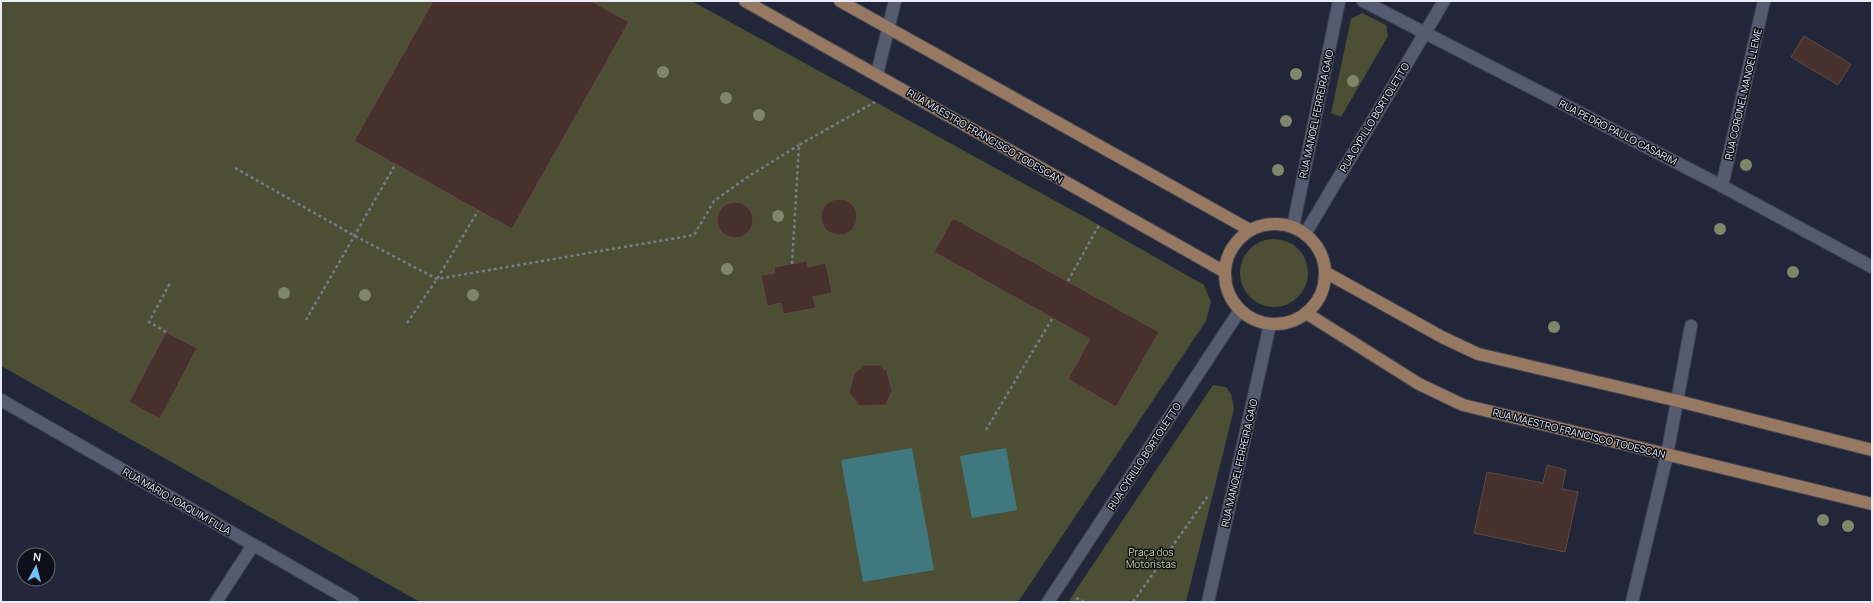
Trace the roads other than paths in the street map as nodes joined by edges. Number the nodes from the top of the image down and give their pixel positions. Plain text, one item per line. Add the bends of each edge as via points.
1 (745, 1) edge
2 (840, 1) edge
3 (895, 1) edge
4 (1339, 1) edge
5 (1363, 1) edge
6 (1444, 1) edge
7 (1764, 1) edge
8 (889, 28) junction
9 (1425, 32) junction
10 (877, 74) junction
11 (1722, 186) junction
12 (1293, 228) junction
13 (1250, 230) junction
14 (1305, 234) junction
15 (1872, 267) edge
16 (1225, 272) junction
17 (1325, 272) junction
18 (1240, 310) junction
19 (1306, 313) junction
20 (1270, 324) junction
21 (1691, 326) dead end
22 (1, 400) edge
23 (1678, 401) junction
24 (1872, 450) edge
25 (1667, 455) junction
26 (1872, 504) edge
27 (253, 545) junction
28 (216, 602) edge
29 (353, 602) edge
30 (1048, 602) edge
31 (1208, 602) edge
32 (1632, 602) edge

1 - 10 main road, RUA MAESTRO FRANCISCO TODESCAN
2 - 8 main road
3 - 8 street
4 - 12 street, RUA MANOEL FERREIRA GAIO
5 - 9 street, RUA PEDRO PAULO CASARIM
6 - 9 street, RUA CYRILLO BORTOLETTO
7 - 11 street, RUA CORONEL MANOEL LEME
8 - 10 street
8 - 13 main road
9 - 11 street, RUA PEDRO PAULO CASARIM
9 - 14 street, RUA CYRILLO BORTOLETTO
10 - 16 main road, RUA MAESTRO FRANCISCO TODESCAN
11 - 15 street, RUA PEDRO PAULO CASARIM
12 - 13 main road via 1279,224 1264,225
12 - 14 main road
13 - 16 main road via 1232,248
14 - 17 main road via 1323,257
16 - 18 main road via 1226,286
17 - 19 main road via 1323,288 1317,302
17 - 23 main road via 1442,337 1478,354
18 - 20 main road via 1254,319
18 - 30 street, RUA CYRILLO BORTOLETTO
19 - 20 main road via 1295,320
19 - 25 main road, RUA MAESTRO FRANCISCO TODESCAN via 1419,384 1463,405
20 - 31 street, RUA MANOEL FERREIRA GAIO
21 - 23 street
22 - 27 street, RUA MÁRIO JOAQUIM FILLA
23 - 24 main road
23 - 25 street
25 - 26 main road, RUA MAESTRO FRANCISCO TODESCAN
25 - 32 street
27 - 28 street
27 - 29 street, RUA MÁRIO JOAQUIM FILLA

